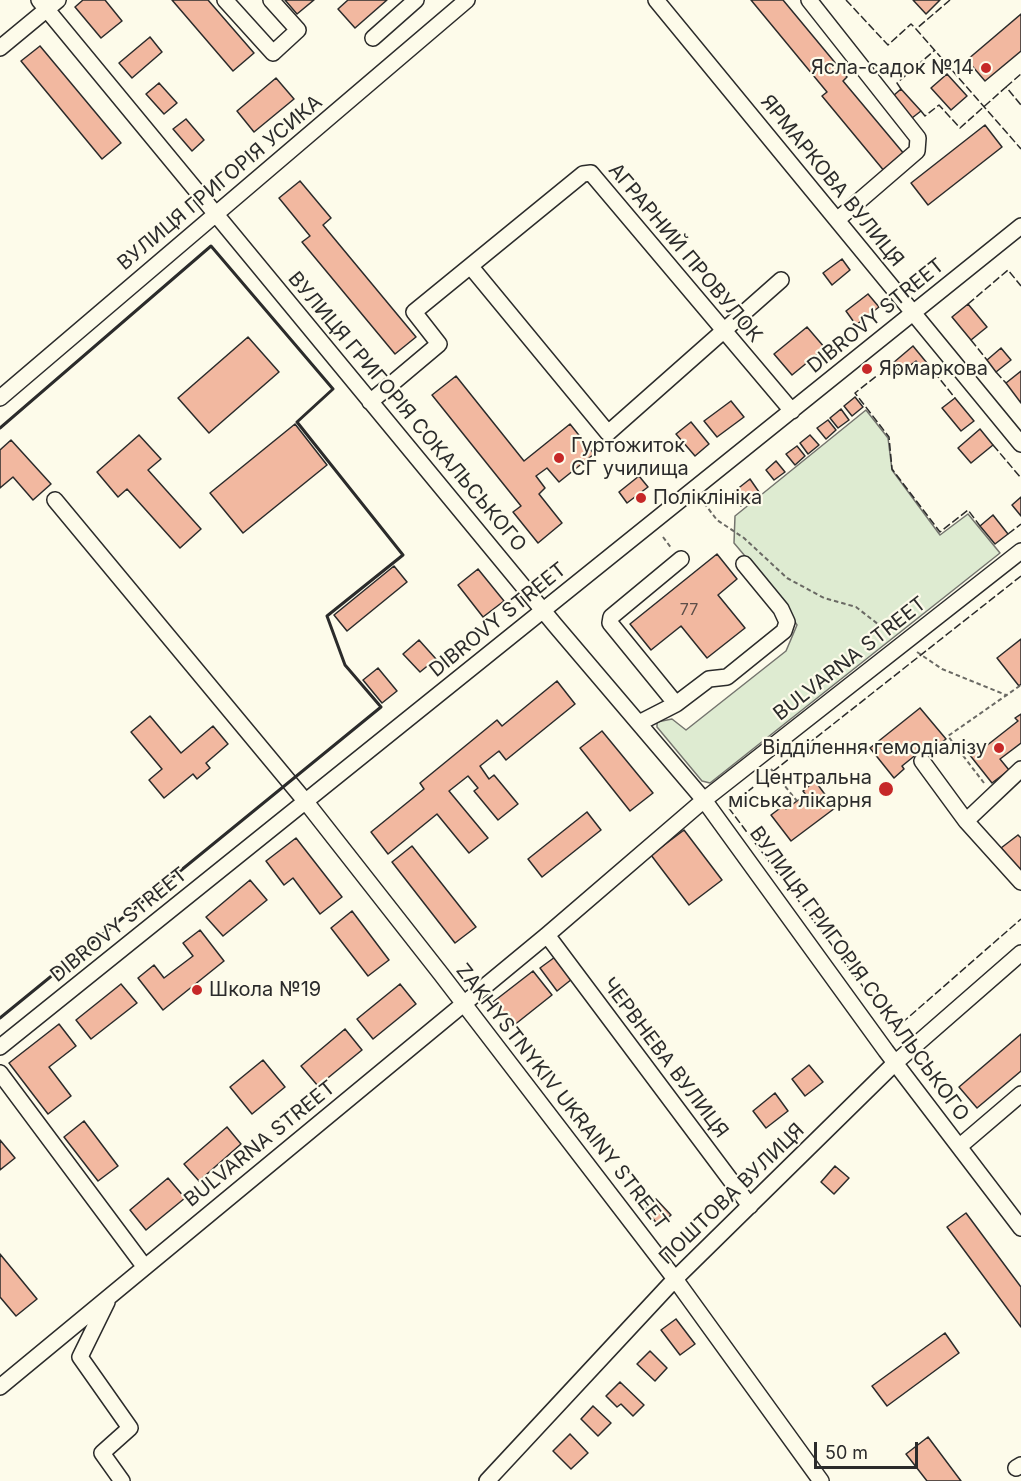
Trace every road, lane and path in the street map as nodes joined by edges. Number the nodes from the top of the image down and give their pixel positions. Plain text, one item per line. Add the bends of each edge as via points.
1 (225, 0) edge
2 (271, 0) edge
3 (416, 0) edge
4 (467, 0) edge
5 (656, 0) edge
6 (809, 0) edge
7 (48, 3) edge
8 (373, 38) dead end
9 (0, 48) edge
10 (217, 214) junction
11 (837, 220) junction
12 (1021, 226) edge
13 (471, 267) junction
14 (781, 280) dead end
15 (913, 313) junction
16 (723, 330) junction
17 (0, 398) edge
18 (370, 402) junction
19 (792, 411) junction
20 (1021, 444) edge
21 (55, 500) dead end
22 (704, 503) dead end
23 (1021, 551) edge
24 (681, 559) dead end
25 (744, 564) dead end
26 (543, 611) junction
27 (894, 637) dead end
28 (913, 649) dead end
29 (1021, 685) edge
30 (1007, 696) junction
31 (676, 704) junction
32 (639, 723) junction
33 (922, 761) dead end
34 (771, 769) dead end
35 (1021, 769) edge
36 (993, 795) junction
37 (704, 800) junction
38 (797, 801) dead end
39 (306, 802) junction
40 (966, 820) junction
41 (1021, 882) edge
42 (547, 934) junction
43 (1021, 953) edge
44 (464, 1004) junction
45 (0, 1047) edge
46 (895, 1064) junction
47 (0, 1073) edge
48 (1021, 1094) edge
49 (960, 1146) junction
50 (750, 1206) junction
51 (1021, 1228) edge
52 (144, 1266) junction
53 (675, 1279) junction
54 (110, 1296) junction
55 (0, 1387) edge
56 (122, 1481) edge
57 (487, 1481) edge
58 (821, 1481) edge

1 - 2 street via 273,53 298,30
3 - 8 street
4 - 10 street, ВУЛИЦЯ ГРИГОРІЯ УСИКА
5 - 11 street, ЯРМАРКОВА ВУЛИЦЯ
6 - 11 street via 918,138 917,151
7 - 9 street
7 - 10 street, ВУЛИЦЯ ГРИГОРІЯ СОКАЛЬСЬКОГО
10 - 17 street, ВУЛИЦЯ ГРИГОРІЯ УСИКА
10 - 18 street, ВУЛИЦЯ ГРИГОРІЯ СОКАЛЬСЬКОГО
11 - 15 street, ЯРМАРКОВА ВУЛИЦЯ
12 - 15 street, DIBROVY STREET
13 - 16 street, АГРАРНИЙ ПРОВУЛОК via 591,172
13 - 16 street via 608,433
13 - 18 street, АГРАРНИЙ ПРОВУЛОК via 414,312 439,344
14 - 16 street
15 - 19 street, DIBROVY STREET
15 - 20 street, ЯРМАРКОВА ВУЛИЦЯ
16 - 19 street, АГРАРНИЙ ПРОВУЛОК
18 - 26 street, ВУЛИЦЯ ГРИГОРІЯ СОКАЛЬСЬКОГО
19 - 26 street, DIBROVY STREET
21 - 39 street, ZAKHYSTNYKIV UKRAINY STREET
22 - 27 path via 717,520 744,538 787,578 824,598 856,607
23 - 37 street, BULVARNA STREET
24 - 31 street via 610,617 610,623
25 - 31 street via 781,609 787,622 784,631 727,677 709,679
26 - 32 street, ВУЛИЦЯ ГРИГОРІЯ СОКАЛЬСЬКОГО
26 - 39 street, DIBROVY STREET
28 - 30 path via 942,669
29 - 30 path
30 - 36 path via 948,736
31 - 32 street
32 - 37 street, ВУЛИЦЯ ГРИГОРІЯ СОКАЛЬСЬКОГО
33 - 40 street
34 - 38 path
35 - 36 street
36 - 40 street
37 - 42 street, BULVARNA STREET
37 - 46 street, ВУЛИЦЯ ГРИГОРІЯ СОКАЛЬСЬКОГО
39 - 44 street, ZAKHYSTNYKIV UKRAINY STREET
39 - 45 street, DIBROVY STREET
40 - 41 street
42 - 44 street, BULVARNA STREET
42 - 50 street, ЧЕРВНЕВА ВУЛИЦЯ
43 - 46 street, ПОШТОВА ВУЛИЦЯ
44 - 52 street, BULVARNA STREET
44 - 53 street, ZAKHYSTNYKIV UKRAINY STREET
46 - 49 street, ВУЛИЦЯ ГРИГОРІЯ СОКАЛЬСЬКОГО
46 - 50 street, ПОШТОВА ВУЛИЦЯ
47 - 52 street
48 - 49 street
49 - 51 street, ВУЛИЦЯ ГРИГОРІЯ СОКАЛЬСЬКОГО
50 - 53 street, ПОШТОВА ВУЛИЦЯ
52 - 54 street, BULVARNA STREET
53 - 57 street, ПОШТОВА ВУЛИЦЯ
53 - 58 street, ZAKHYSTNYKIV UKRAINY STREET
54 - 55 street, BULVARNA STREET
54 - 56 street via 80,1357 130,1428 102,1453

